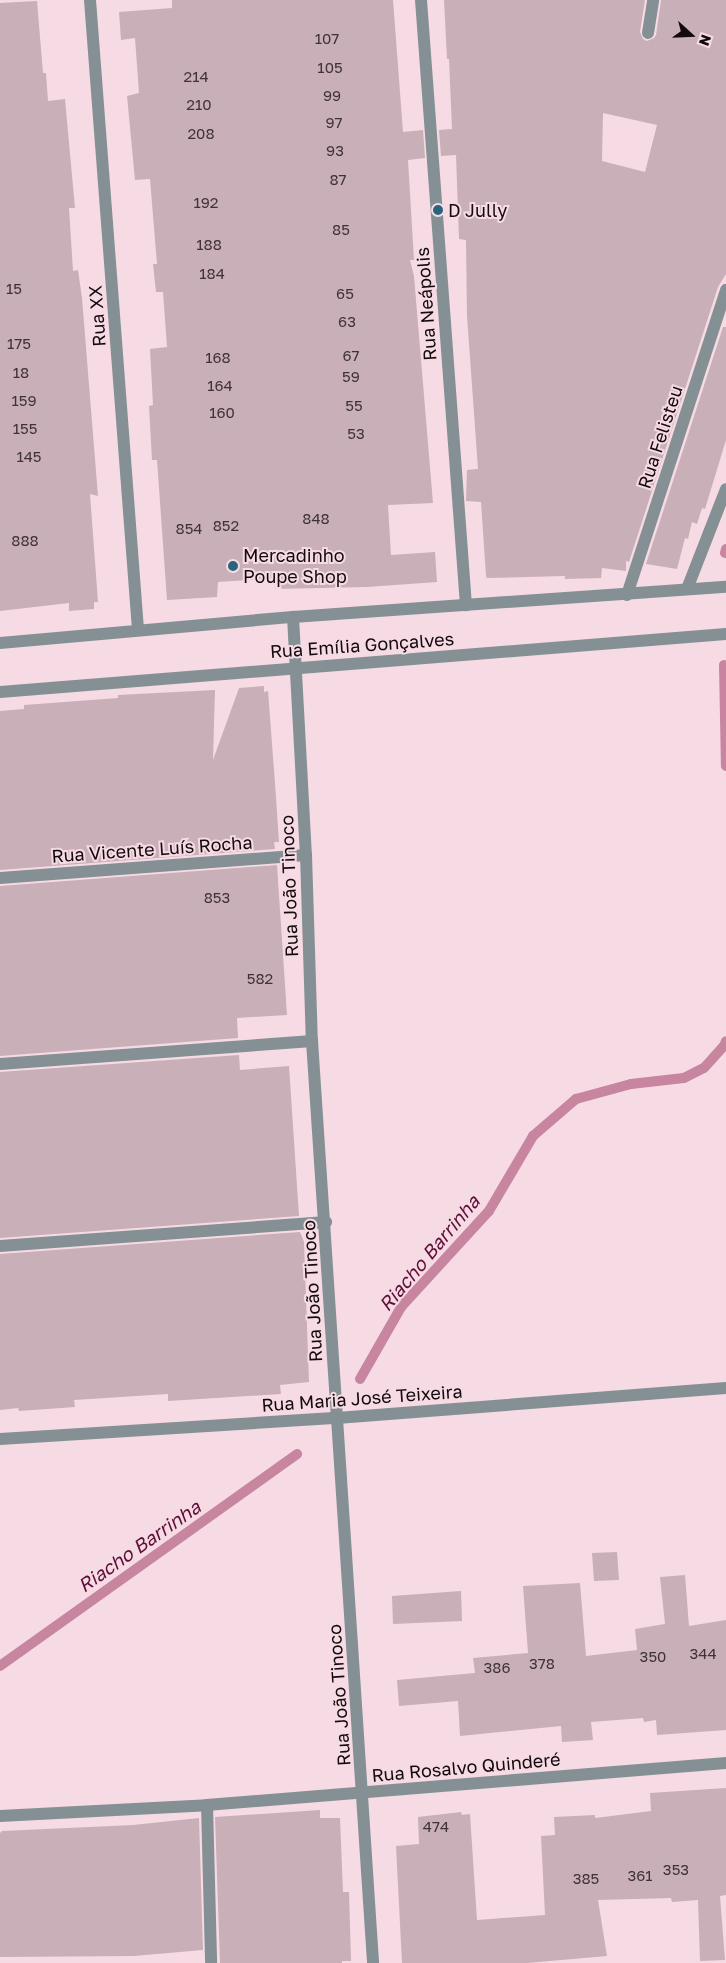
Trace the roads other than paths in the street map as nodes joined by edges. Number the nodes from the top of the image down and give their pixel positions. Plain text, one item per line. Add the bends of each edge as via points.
1 (90, 0) edge
2 (421, 0) edge
3 (653, 0) edge
4 (648, 33) dead end
5 (726, 290) edge
6 (726, 489) edge
7 (726, 587) edge
8 (687, 590) junction
9 (627, 595) junction
10 (466, 605) junction
11 (293, 617) junction
12 (138, 629) junction
13 (726, 634) edge
14 (0, 642) edge
15 (297, 667) junction
16 (0, 692) edge
17 (306, 855) junction
18 (0, 878) edge
19 (312, 1041) junction
20 (0, 1064) edge
21 (326, 1222) junction
22 (0, 1246) edge
23 (726, 1388) edge
24 (337, 1418) junction
25 (0, 1439) edge
26 (726, 1763) edge
27 (363, 1793) junction
28 (207, 1805) junction
29 (0, 1816) edge
30 (202, 1963) edge
31 (211, 1963) edge
32 (373, 1963) edge

1 - 12 street, Rua XX
2 - 10 street, Rua Neápolis
3 - 4 street
5 - 9 street, Rua Felisteu
6 - 8 street
7 - 8 street, Rua Emília Gonçalves
8 - 9 street, Rua Emília Gonçalves
9 - 10 street, Rua Emília Gonçalves
10 - 11 street, Rua Emília Gonçalves
11 - 12 street, Rua Emília Gonçalves
11 - 15 street, Rua João Tinoco
12 - 14 street, Rua Emília Gonçalves
13 - 15 street, Rua Emília Gonçalves
15 - 16 street, Rua Emília Gonçalves
15 - 17 street, Rua João Tinoco
17 - 18 street, Rua Vicente Luís Rocha
17 - 19 street, Rua João Tinoco
19 - 20 street
19 - 21 street, Rua João Tinoco
21 - 22 street
21 - 24 street, Rua João Tinoco
23 - 24 street, Rua Maria José Teixeira
24 - 25 street, Rua Maria José Teixeira
24 - 27 street, Rua João Tinoco
26 - 27 street, Rua Rosalvo Quinderé
27 - 28 street, Rua Rosalvo Quinderé
27 - 32 street, Rua João Tinoco
28 - 29 street, Rua Rosalvo Quinderé
28 - 31 street
30 - 31 street

